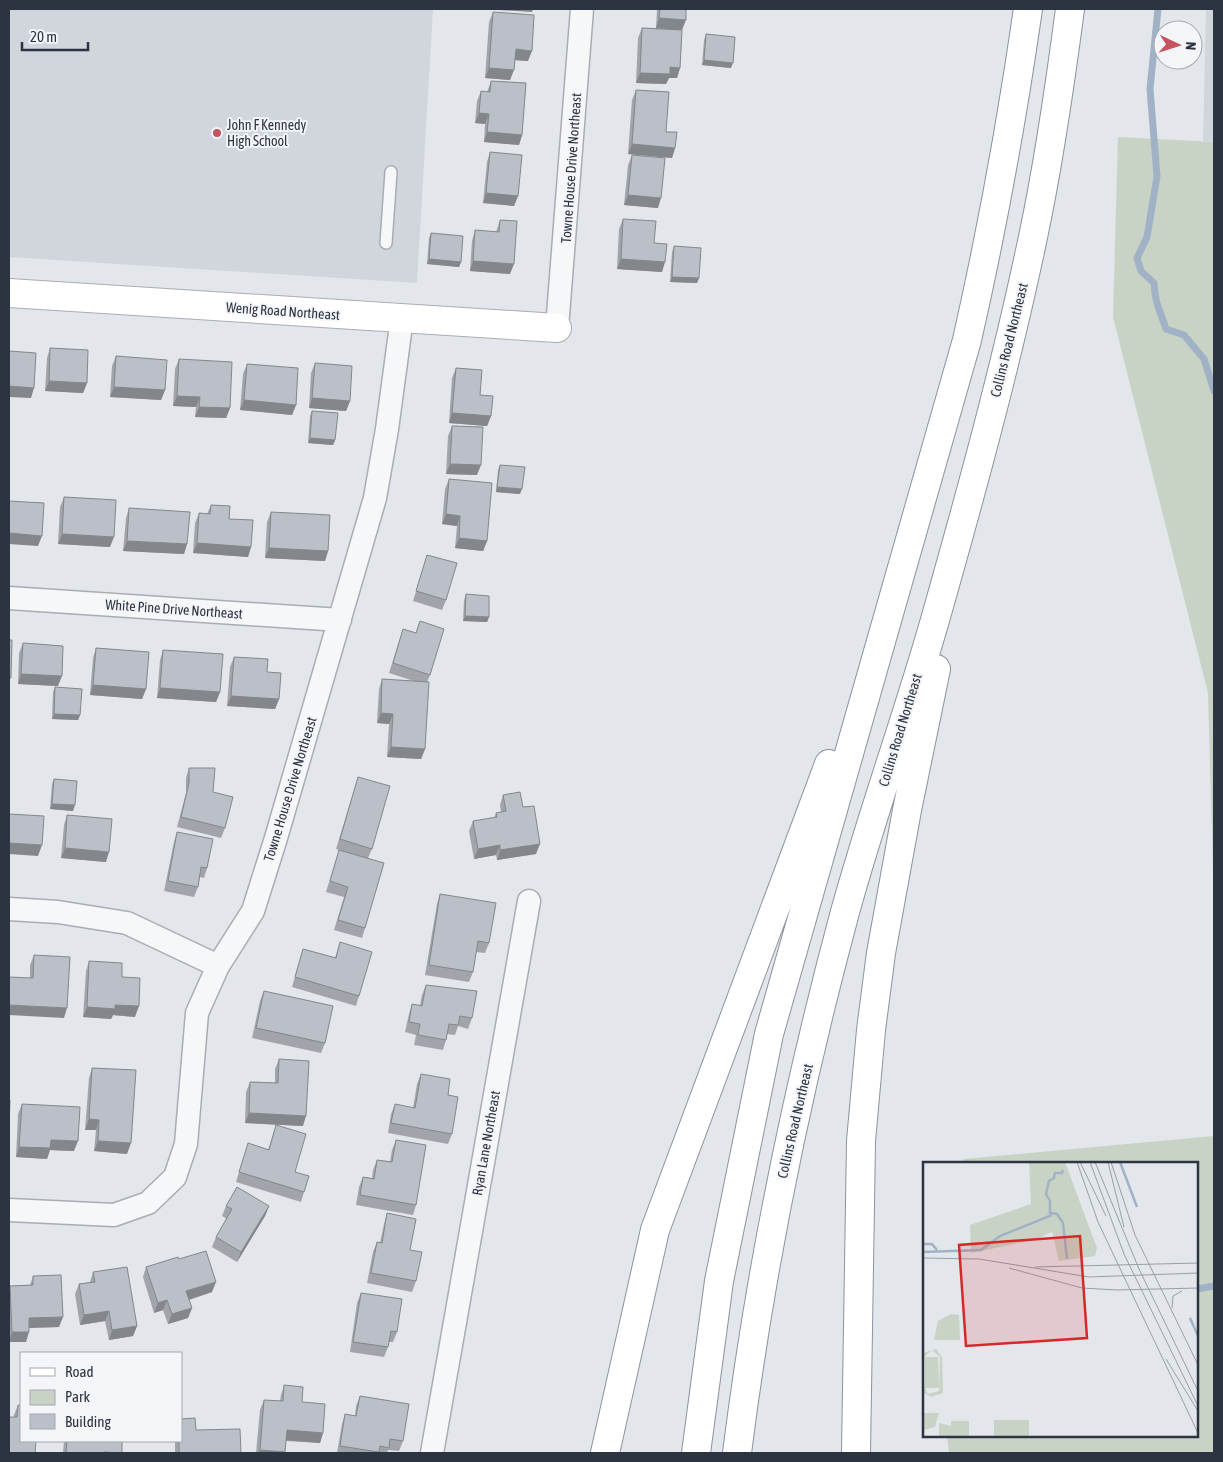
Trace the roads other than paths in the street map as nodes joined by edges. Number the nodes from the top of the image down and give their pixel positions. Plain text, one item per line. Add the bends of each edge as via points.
1 (582, 9) edge
2 (1028, 9) edge
3 (1070, 9) edge
4 (391, 172) dead end
5 (386, 242) dead end
6 (9, 293) edge
7 (402, 318) junction
8 (557, 328) joint
9 (979, 459) junction
10 (900, 581) junction
11 (9, 598) edge
12 (340, 620) junction
13 (530, 901) dead end
14 (9, 909) edge
15 (218, 966) junction
16 (9, 1210) edge
17 (432, 1453) edge
18 (605, 1453) edge
19 (696, 1453) edge
20 (737, 1453) edge
21 (856, 1453) edge

1 - 8 street, Towne House Drive Northeast
2 - 10 main road via 989,245 967,340
3 - 9 main road, Collins Road Northeast via 1034,236
4 - 5 lane
6 - 7 main road, Wenig Road Northeast
7 - 8 main road, Wenig Road Northeast
7 - 12 street, Towne House Drive Northeast via 375,498
9 - 20 main road, Collins Road Northeast via 933,625 848,903 811,1048 780,1186
9 - 21 main road via 912,783 881,953 861,1141
10 - 18 main road via 792,860 655,1230
10 - 19 main road via 769,1034 719,1281
11 - 12 street, White Pine Drive Northeast
12 - 15 street, Towne House Drive Northeast via 253,911
13 - 17 street, Ryan Lane Northeast
14 - 15 street via 58,912 127,923
15 - 16 street, Towne House Drive Northeast via 197,1013 186,1144 175,1177 148,1203 114,1215

